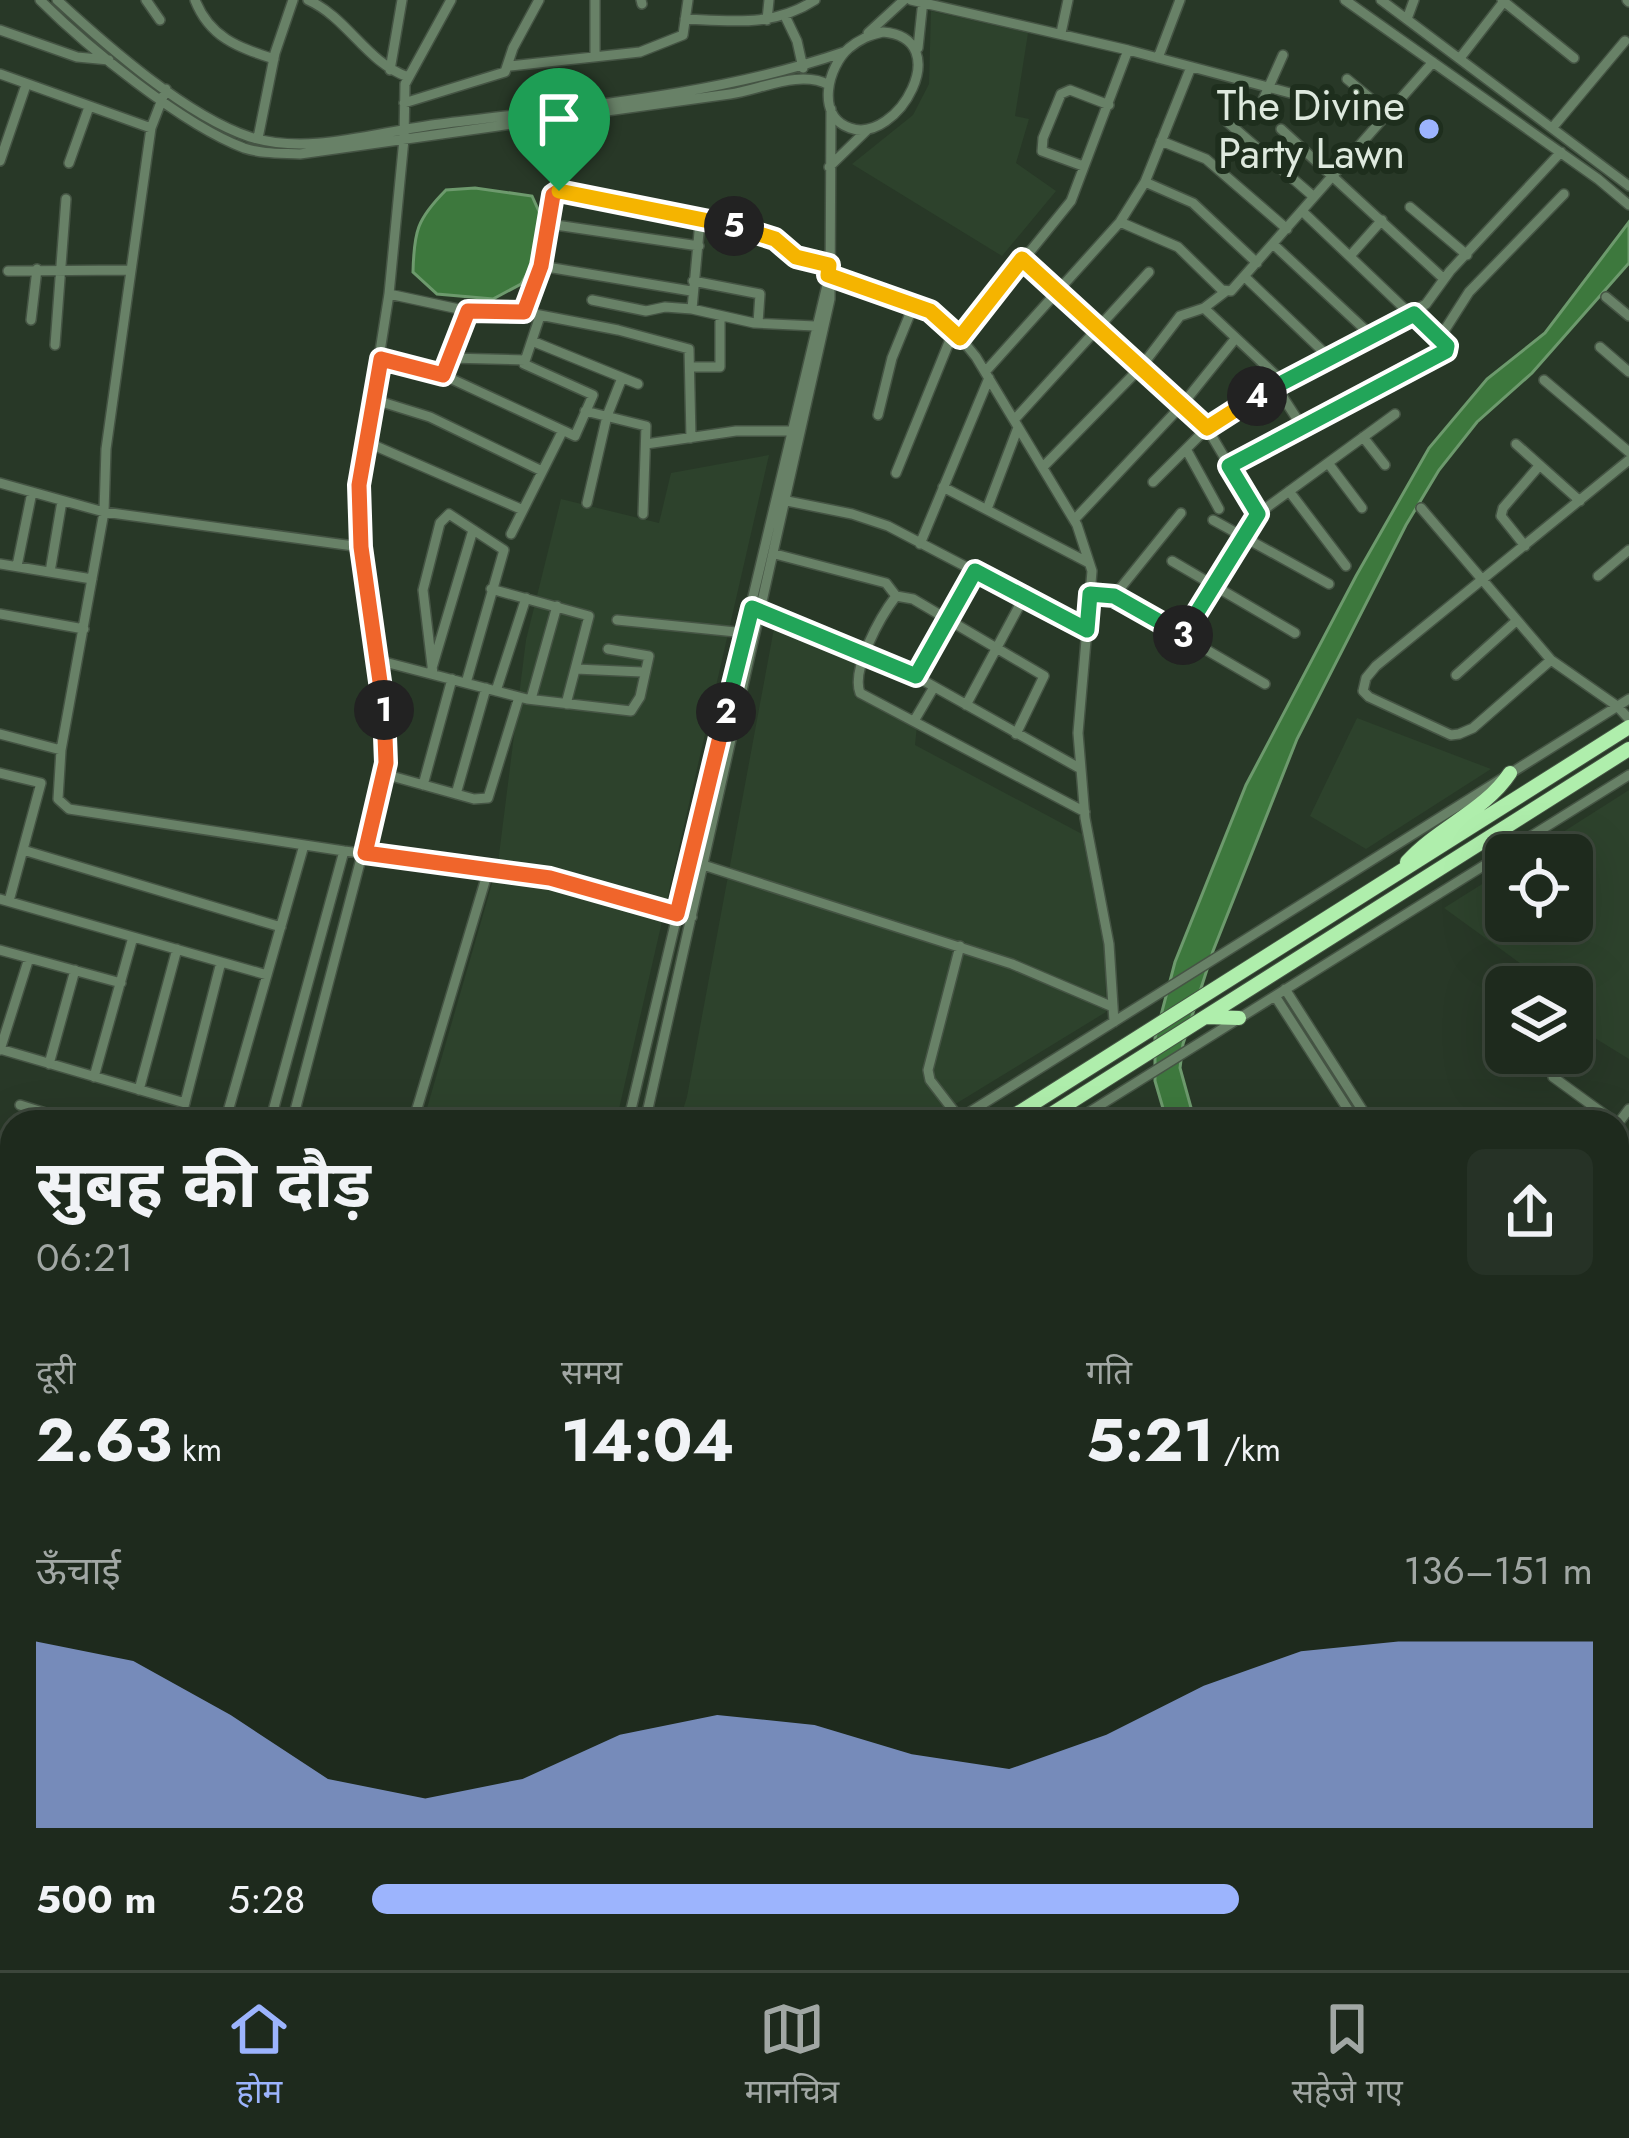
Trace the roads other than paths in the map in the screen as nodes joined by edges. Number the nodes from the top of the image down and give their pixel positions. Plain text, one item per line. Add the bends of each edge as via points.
1 (40, 0) edge
2 (57, 0) edge
3 (146, 0) edge
4 (195, 0) edge
5 (293, 0) edge
6 (308, 0) edge
7 (402, 0) edge
8 (451, 0) edge
9 (539, 0) edge
10 (595, 0) edge
11 (688, 0) edge
12 (769, 0) edge
13 (814, 0) edge
14 (907, 0) edge
15 (1068, 0) edge
16 (1180, 0) edge
17 (1346, 0) edge
18 (1381, 0) edge
19 (1414, 0) edge
20 (1504, 0) edge
21 (923, 1) edge
22 (785, 16) junction
23 (685, 19) junction
24 (1407, 19) junction
25 (160, 20) dead end
26 (767, 20) junction
27 (0, 30) edge
28 (1060, 33) junction
29 (864, 37) junction
30 (1625, 41) dead end
31 (1128, 50) junction
32 (917, 51) junction
33 (844, 52) junction
34 (1283, 55) dead end
35 (595, 56) junction
36 (1158, 58) junction
37 (1460, 58) junction
38 (1574, 58) dead end
39 (274, 59) junction
40 (110, 60) junction
41 (1432, 62) junction
42 (510, 65) junction
43 (802, 66) junction
44 (1471, 66) junction
45 (1191, 67) junction
46 (390, 70) junction
47 (0, 74) edge
48 (408, 76) junction
49 (805, 79) junction
50 (1347, 79) dead end
51 (1458, 80) junction
52 (26, 85) junction
53 (829, 85) junction
54 (1269, 87) junction
55 (162, 94) junction
56 (1294, 94) dead end
57 (404, 103) junction
58 (1109, 105) junction
59 (89, 107) junction
60 (831, 109) junction
61 (1388, 113) junction
62 (1254, 120) dead end
63 (1225, 121) dead end
64 (1553, 127) junction
65 (151, 128) junction
66 (1282, 129) dead end
67 (867, 130) junction
68 (404, 134) junction
69 (258, 138) junction
70 (1161, 141) junction
71 (1561, 152) junction
72 (0, 161) edge
73 (69, 163) dead end
74 (1084, 166) junction
75 (829, 167) junction
76 (1333, 176) junction
77 (1145, 182) junction
78 (1629, 186) edge
79 (1564, 194) dead end
80 (1314, 197) junction
81 (66, 199) dead end
82 (1629, 205) edge
83 (1410, 207) dead end
84 (1302, 211) junction
85 (700, 220) junction
86 (1382, 220) junction
87 (1120, 222) junction
88 (548, 224) junction
89 (1287, 229) junction
90 (1273, 244) junction
91 (699, 245) junction
92 (1467, 255) junction
93 (1350, 256) junction
94 (1022, 259) junction
95 (1257, 262) junction
96 (541, 266) junction
97 (37, 269) junction
98 (61, 270) junction
99 (129, 270) junction
100 (8, 271) dead end
101 (1149, 272) dead end
102 (828, 273) junction
103 (1245, 277) junction
104 (1444, 279) junction
105 (692, 286) junction
106 (1058, 291) junction
107 (1225, 292) junction
108 (389, 294) junction
109 (1606, 297) dead end
110 (592, 300) dead end
111 (914, 304) junction
112 (1204, 308) junction
113 (692, 310) junction
114 (468, 311) junction
115 (524, 312) junction
116 (1414, 314) junction
117 (540, 316) junction
118 (720, 316) junction
119 (1629, 316) edge
120 (31, 320) dead end
121 (758, 323) junction
122 (815, 326) junction
123 (1099, 329) junction
124 (957, 334) junction
125 (1373, 337) junction
126 (1235, 339) junction
127 (1439, 339) junction
128 (532, 341) junction
129 (56, 344) dead end
130 (1600, 347) dead end
131 (449, 358) junction
132 (381, 359) junction
133 (1331, 359) junction
134 (525, 360) junction
135 (692, 367) junction
136 (1141, 367) junction
137 (1629, 372) edge
138 (443, 375) junction
139 (987, 375) junction
140 (622, 377) junction
141 (1544, 380) dead end
142 (1279, 383) junction
143 (638, 384) dead end
144 (372, 399) junction
145 (1182, 405) junction
146 (585, 411) junction
147 (1395, 414) dead end
148 (878, 415) dead end
149 (608, 416) junction
150 (1016, 424) junction
151 (1301, 425) junction
152 (1207, 428) junction
153 (562, 431) junction
154 (798, 431) junction
155 (1363, 437) junction
156 (692, 438) junction
157 (364, 441) junction
158 (646, 444) junction
159 (1516, 444) dead end
160 (1186, 449) junction
161 (1629, 456) edge
162 (1328, 463) junction
163 (1384, 465) dead end
164 (1229, 466) junction
165 (1539, 466) junction
166 (1042, 467) junction
167 (542, 471) junction
168 (896, 473) dead end
169 (1153, 482) dead end
170 (0, 483) edge
171 (943, 487) junction
172 (1289, 491) junction
173 (32, 492) junction
174 (1580, 500) junction
175 (62, 501) junction
176 (787, 501) junction
177 (587, 502) dead end
178 (1363, 508) dead end
179 (1421, 508) dead end
180 (987, 509) junction
181 (523, 510) junction
182 (104, 512) junction
183 (1181, 513) dead end
184 (644, 514) dead end
185 (1258, 514) junction
186 (1075, 520) junction
187 (473, 530) junction
188 (511, 534) dead end
189 (1243, 536) junction
190 (920, 544) junction
191 (1525, 546) junction
192 (361, 547) junction
193 (1629, 550) edge
194 (775, 554) junction
195 (1172, 561) dead end
196 (1089, 563) junction
197 (0, 564) edge
198 (17, 566) junction
199 (1346, 566) dead end
200 (975, 571) junction
201 (50, 572) junction
202 (1598, 576) dead end
203 (92, 579) junction
204 (1481, 582) junction
205 (1329, 584) dead end
206 (1213, 585) junction
207 (491, 589) junction
208 (1090, 594) junction
209 (896, 596) junction
210 (1114, 596) junction
211 (1024, 597) junction
212 (526, 598) junction
213 (557, 606) junction
214 (757, 610) junction
215 (0, 614) edge
216 (617, 620) dead end
217 (947, 621) junction
218 (1515, 622) junction
219 (84, 629) junction
220 (1087, 630) junction
221 (1295, 633) dead end
222 (746, 634) junction
223 (1183, 636) junction
224 (996, 647) junction
225 (608, 649) dead end
226 (866, 653) junction
227 (377, 660) junction
228 (1552, 660) junction
229 (576, 669) junction
230 (432, 671) junction
231 (643, 673) junction
232 (1456, 675) dead end
233 (916, 676) junction
234 (452, 679) junction
235 (466, 683) junction
236 (1265, 684) dead end
237 (934, 687) junction
238 (491, 689) junction
239 (525, 698) junction
240 (1629, 699) edge
241 (566, 704) junction
242 (966, 706) junction
243 (1617, 706) junction
244 (914, 721) junction
245 (1629, 723) edge
246 (0, 734) edge
247 (1016, 734) junction
248 (1629, 749) edge
249 (62, 750) junction
250 (1081, 769) junction
251 (1510, 773) junction
252 (384, 774) junction
253 (1629, 775) edge
254 (1, 776) edge
255 (41, 783) junction
256 (423, 785) junction
257 (57, 790) junction
258 (456, 794) junction
259 (1084, 812) junction
260 (304, 845) junction
261 (23, 850) junction
262 (344, 851) junction
263 (365, 853) junction
264 (689, 860) junction
265 (704, 865) junction
266 (489, 868) junction
267 (1396, 874) junction
268 (4, 900) edge
269 (677, 914) junction
270 (692, 917) junction
271 (280, 927) junction
272 (133, 937) junction
273 (960, 946) junction
274 (177, 949) junction
275 (0, 950) edge
276 (29, 958) junction
277 (221, 962) junction
278 (75, 970) junction
279 (267, 975) junction
280 (121, 983) junction
281 (1286, 989) junction
282 (1275, 996) junction
283 (1113, 1007) junction
284 (1206, 1017) junction
285 (1239, 1018) junction
286 (1114, 1022) junction
287 (0, 1049) edge
288 (49, 1064) junction
289 (94, 1077) junction
290 (1553, 1077) dead end
291 (139, 1090) junction
292 (184, 1103) junction
293 (20, 1105) dead end
294 (36, 1110) edge
295 (183, 1110) edge
296 (228, 1110) edge
297 (273, 1110) edge
298 (295, 1110) edge
299 (417, 1110) edge
300 (631, 1110) edge
301 (648, 1110) edge
302 (950, 1110) edge
303 (973, 1110) edge
304 (1023, 1110) edge
305 (1058, 1110) edge
306 (1092, 1110) edge
307 (1348, 1110) edge
308 (1362, 1110) edge
309 (1605, 1110) edge

1 - 40 street
2 - 55 street
3 - 25 street
4 - 39 street via 228,43
5 - 39 street
6 - 46 street
7 - 46 street
8 - 48 street
9 - 42 street
10 - 35 street
11 - 23 street
12 - 26 street
13 - 22 street
14 - 21 street
14 - 29 street
15 - 28 street
16 - 36 street
17 - 41 street
18 - 24 street
19 - 24 street
20 - 37 street
20 - 38 street
21 - 28 street
21 - 32 street
22 - 26 street
22 - 43 street
23 - 26 street
23 - 35 street via 680,36 640,52
24 - 37 street
27 - 40 street via 90,61
28 - 31 street
29 - 32 street via 900,34
29 - 33 street
30 - 64 street
31 - 36 street
31 - 58 street
32 - 67 street via 901,109
33 - 43 street
33 - 53 street
34 - 54 street
35 - 42 street
36 - 45 street
37 - 44 street
39 - 69 street
40 - 55 street
41 - 51 street
41 - 61 street
42 - 57 street
43 - 49 street
43 - 68 street
44 - 51 street
44 - 64 street
45 - 54 street
45 - 70 street
46 - 48 street
47 - 52 street
48 - 57 street
49 - 53 street
49 - 68 street
50 - 61 street
51 - 71 street
52 - 59 street
52 - 72 street
53 - 60 street
54 - 56 street
54 - 62 street
55 - 65 street
55 - 68 street via 256,151 300,154
55 - 69 street
57 - 68 street
58 - 74 street
58 - 74 street via 1061,94 1042,151
59 - 65 street
59 - 73 street
60 - 67 street via 843,126
60 - 75 street
61 - 76 street
63 - 80 street
64 - 78 street
65 - 99 street
66 - 76 street
67 - 75 street
68 - 69 street via 293,144
68 - 108 street
70 - 77 street
70 - 89 street via 1206,159
71 - 82 street
71 - 92 street
74 - 94 street via 1065,211
75 - 102 street
76 - 80 street
76 - 86 street
77 - 87 street
77 - 95 street via 1192,203
79 - 127 street via 1469,292
80 - 84 street
81 - 98 street
83 - 92 street
84 - 89 street
84 - 93 street
85 - 88 street via 559,191
85 - 91 street
85 - 102 street via 765,235
86 - 93 street
86 - 104 street
87 - 106 street
87 - 107 street via 1178,248
88 - 91 street
88 - 96 street
89 - 90 street
90 - 95 street
90 - 125 street
91 - 105 street
92 - 104 street
93 - 116 street
94 - 106 street
94 - 124 street
95 - 103 street
96 - 105 street
96 - 115 street
97 - 98 street
97 - 100 street
97 - 120 street
98 - 99 street
98 - 129 street
99 - 182 street
101 - 123 street
102 - 111 street
102 - 122 street
102 - 154 street via 830,299
103 - 107 street
103 - 133 street
104 - 116 street
105 - 113 street
105 - 121 street via 760,294
106 - 123 street
106 - 139 street
107 - 112 street
108 - 114 street
108 - 132 street
109 - 119 street
110 - 113 street
111 - 124 street
111 - 148 street
112 - 126 street
112 - 136 street via 1180,316
113 - 118 street
114 - 115 street
114 - 131 street
115 - 117 street
116 - 125 street
116 - 127 street
117 - 128 street
117 - 135 street via 688,350
118 - 121 street
118 - 135 street via 720,367
121 - 122 street
122 - 154 street
123 - 136 street
123 - 150 street
124 - 139 street
124 - 168 street
125 - 133 street
126 - 142 street
126 - 145 street
127 - 151 street via 1446,351
128 - 134 street
128 - 140 street
130 - 137 street
131 - 134 street
131 - 138 street
132 - 138 street
132 - 144 street
133 - 142 street
134 - 146 street via 592,394
135 - 156 street
136 - 145 street
136 - 166 street
138 - 153 street
139 - 150 street
139 - 171 street
140 - 143 street
140 - 149 street
141 - 161 street
142 - 151 street
142 - 152 street
144 - 157 street
144 - 167 street via 430,417
145 - 152 street
145 - 186 street
146 - 149 street
146 - 153 street via 577,434
147 - 155 street
149 - 158 street via 644,424
149 - 177 street
150 - 166 street
150 - 180 street
151 - 164 street
152 - 160 street
152 - 164 street
153 - 167 street
154 - 156 street
154 - 176 street
154 - 214 street
155 - 162 street
155 - 163 street
156 - 158 street
157 - 181 street
157 - 192 street
158 - 184 street
159 - 165 street
160 - 169 street
160 - 189 street via 1216,514
161 - 174 street
162 - 172 street
162 - 178 street
164 - 185 street
165 - 174 street
165 - 191 street via 1501,516
166 - 186 street
167 - 181 street
170 - 173 street
171 - 180 street
171 - 190 street
172 - 185 street
172 - 199 street
173 - 175 street
173 - 198 street
174 - 191 street
175 - 182 street
175 - 201 street
176 - 190 street via 874,520
176 - 194 street
179 - 204 street
180 - 196 street
181 - 188 street
182 - 192 street
182 - 203 street
183 - 210 street
185 - 189 street
186 - 196 street
187 - 207 street via 503,550
187 - 230 street
187 - 230 street via 449,514 440,523 422,596
189 - 205 street
189 - 206 street
190 - 200 street
191 - 204 street
192 - 227 street
193 - 202 street
194 - 209 street via 886,583
194 - 214 street
195 - 206 street
196 - 208 street
197 - 198 street
198 - 201 street
200 - 211 street
200 - 217 street
201 - 203 street
203 - 219 street
204 - 218 street
204 - 228 street via 1376,666 1365,694 1460,734
206 - 221 street
206 - 223 street
207 - 212 street
207 - 235 street
208 - 210 street
208 - 220 street
209 - 217 street
209 - 226 street
210 - 223 street
211 - 220 street
211 - 224 street
212 - 213 street
212 - 238 street
213 - 229 street via 589,616
213 - 239 street
214 - 222 street
214 - 226 street
214 - 265 street
215 - 219 street
216 - 222 street
217 - 224 street
217 - 233 street
218 - 228 street
218 - 232 street
219 - 249 street
220 - 250 street
222 - 264 street
223 - 236 street
224 - 242 street
224 - 247 street via 1045,676
225 - 231 street via 649,656
226 - 233 street
226 - 244 street via 856,677 860,693
227 - 230 street
227 - 252 street
228 - 243 street
229 - 231 street
229 - 241 street
230 - 234 street
231 - 241 street via 631,711
233 - 237 street
234 - 235 street
234 - 256 street
235 - 238 street
237 - 242 street
237 - 244 street
238 - 239 street
238 - 258 street
239 - 241 street
239 - 258 street via 490,796
240 - 243 street
242 - 247 street
243 - 245 street
243 - 251 street
244 - 259 street
245 - 267 highway
246 - 249 street
247 - 250 street
248 - 284 highway
249 - 257 street
250 - 259 street
251 - 267 highway
251 - 286 street
252 - 256 street
252 - 263 street
253 - 281 street
254 - 255 street
255 - 257 street
255 - 261 street
256 - 258 street
257 - 260 street via 69,809
259 - 283 street
260 - 262 street
260 - 271 street
261 - 268 street
261 - 271 street
262 - 263 street
262 - 297 street
263 - 266 street
263 - 298 street
264 - 265 street
264 - 269 street
265 - 270 street
265 - 273 street
266 - 269 street
266 - 299 street
267 - 304 highway
268 - 272 street
269 - 270 street
269 - 300 street
270 - 301 street
271 - 279 street
272 - 274 street
272 - 280 street
273 - 283 street
273 - 302 street via 928,1070
274 - 277 street
274 - 291 street
275 - 276 street
276 - 278 street
276 - 287 street
277 - 279 street
277 - 292 street
278 - 280 street
278 - 288 street
279 - 296 street
280 - 289 street
281 - 282 street
281 - 308 street
282 - 285 street
282 - 307 street
283 - 286 street
284 - 285 highway
284 - 305 highway
285 - 306 street
286 - 303 street
287 - 288 street
288 - 289 street
289 - 291 street
290 - 309 street
291 - 292 street
292 - 295 street
293 - 294 street

